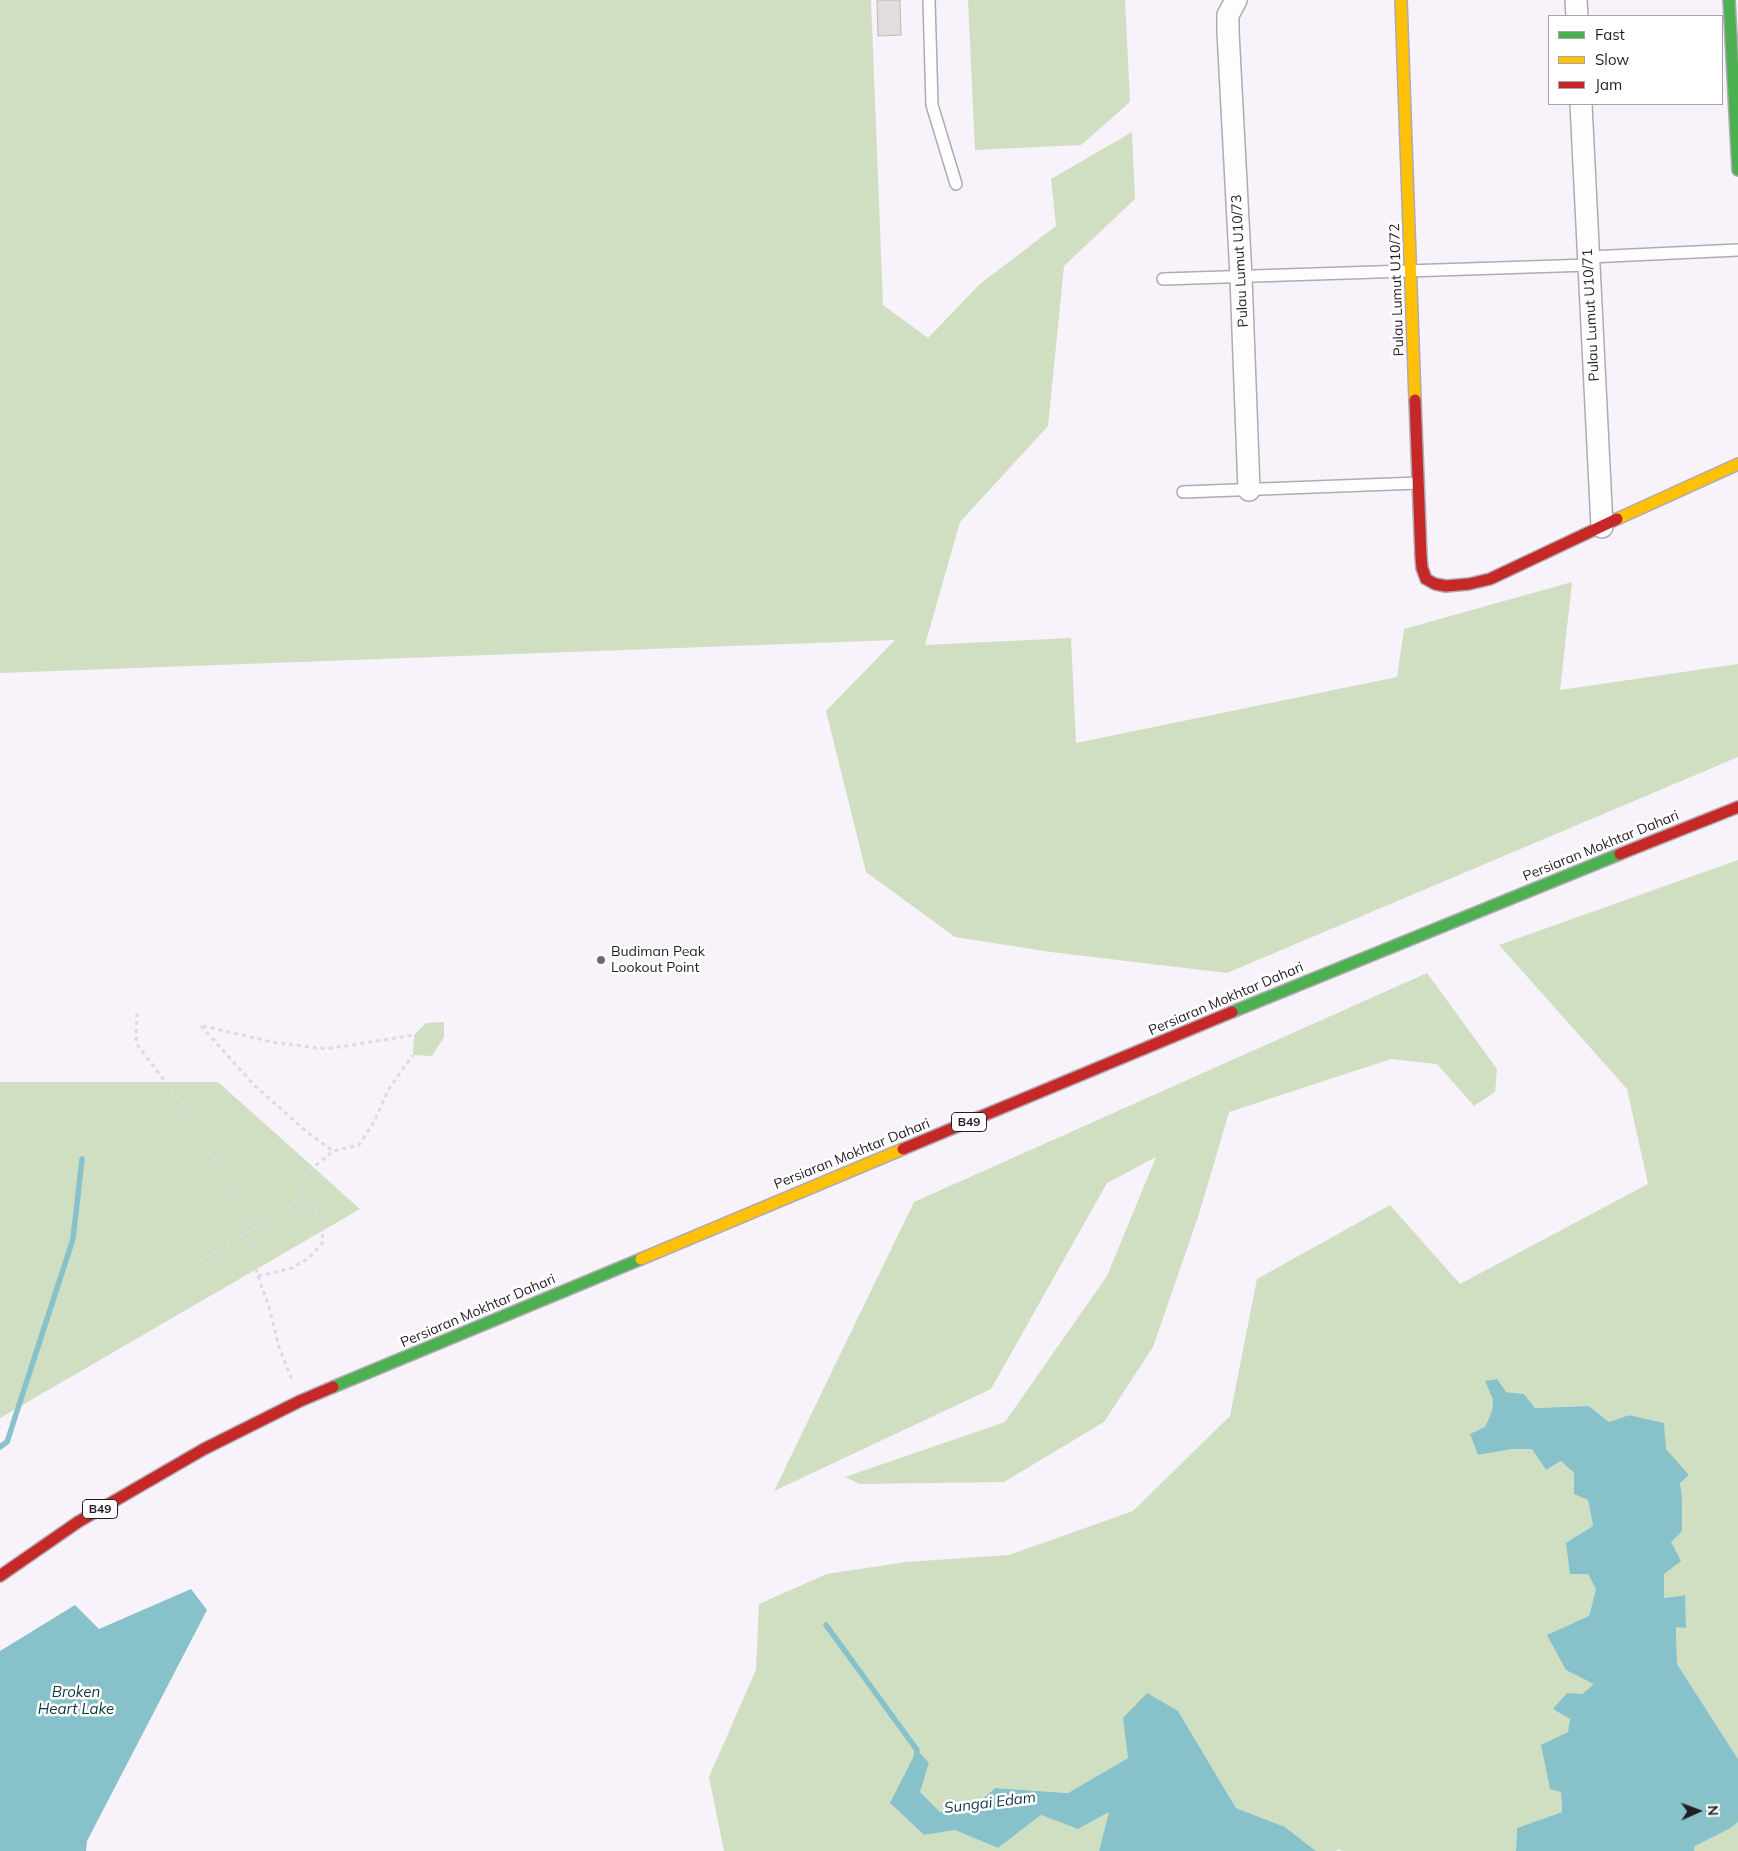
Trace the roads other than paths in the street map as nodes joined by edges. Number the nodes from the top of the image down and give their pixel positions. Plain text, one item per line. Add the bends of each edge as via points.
1 (929, 0) edge
2 (1236, 0) edge
3 (1400, 0) edge
4 (1576, 0) edge
5 (1729, 0) edge
6 (1577, 15) edge
7 (1581, 105) edge
8 (1738, 170) edge
9 (956, 184) dead end
10 (1738, 250) edge
11 (1589, 261) junction
12 (1412, 271) junction
13 (1241, 277) junction
14 (1163, 279) dead end
15 (1738, 464) edge
16 (1419, 483) junction
17 (1249, 490) junction
18 (1183, 492) dead end
19 (1602, 527) junction
20 (1738, 807) edge
21 (204, 1449) junction
22 (158, 1464) dead end
23 (0, 1576) edge

1 - 9 lane via 932,106
2 - 13 street, Pulau Lumut U10/73 via 1228,15 1228,32
3 - 12 main road, Pulau Lumut U10/72
4 - 6 street
5 - 8 main road
7 - 11 street, Pulau Lumut U10/71
10 - 11 lane
11 - 12 lane
11 - 19 street, Pulau Lumut U10/71
12 - 13 lane
12 - 16 main road, Pulau Lumut U10/72
13 - 14 lane
13 - 17 street, Pulau Lumut U10/73
15 - 19 main road
16 - 17 lane
16 - 19 main road, Pulau Lumut U10/72 via 1422,568 1426,579 1436,584 1469,584 1490,579
17 - 18 lane
20 - 21 main road, Persiaran Mokhtar Dahari / B49 via 1357,960 300,1402
21 - 22 main road, Persiaran Mokhtar Dahari / B49
21 - 23 main road, Persiaran Mokhtar Dahari / B49 via 78,1522

